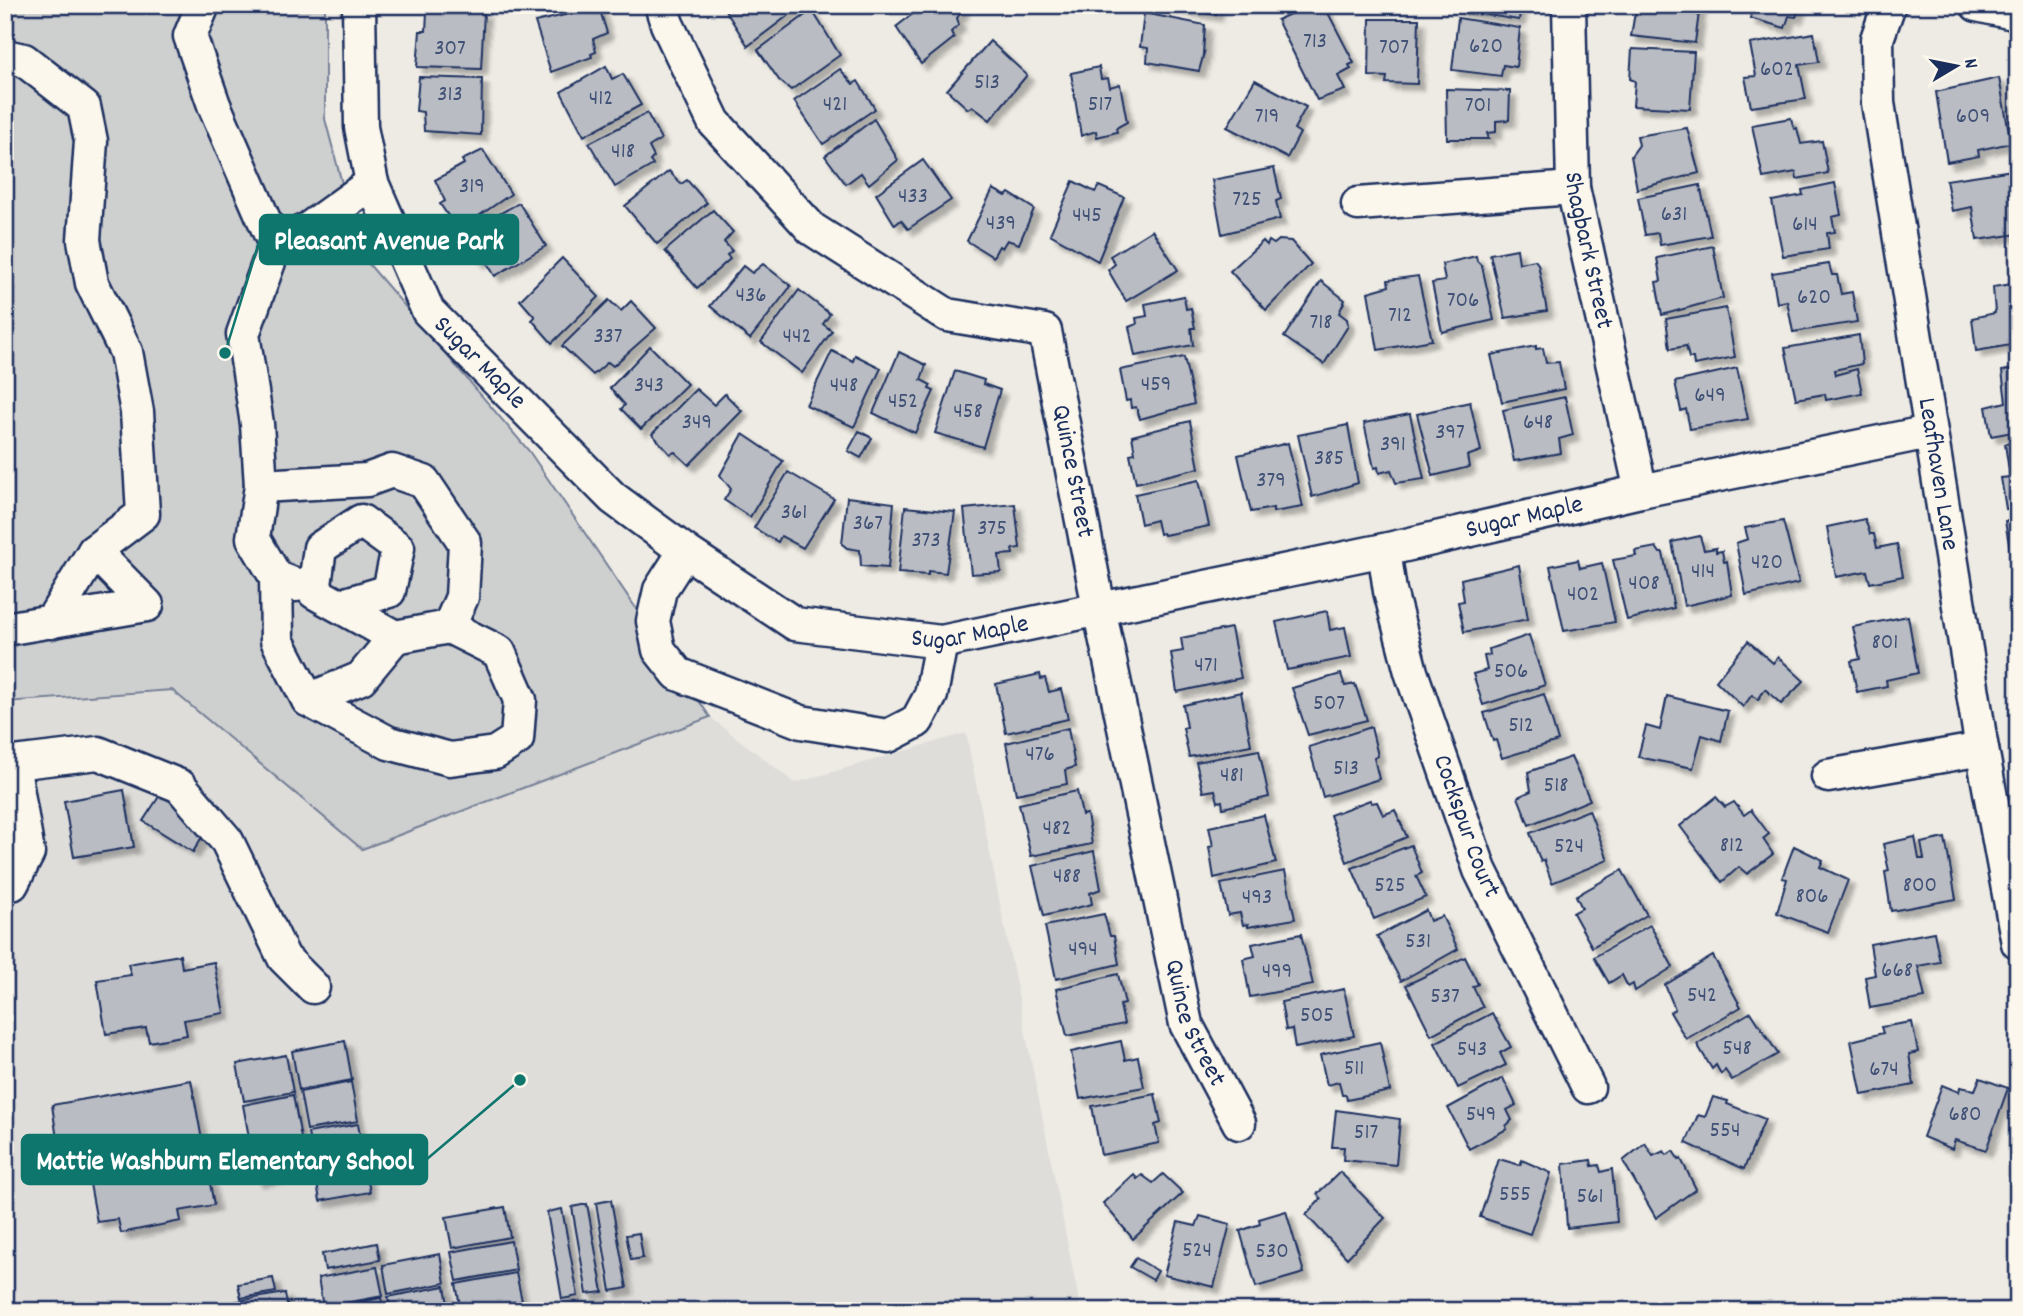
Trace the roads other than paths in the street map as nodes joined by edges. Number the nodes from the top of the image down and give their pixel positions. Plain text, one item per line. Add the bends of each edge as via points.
1 (203, 5) edge
2 (359, 5) edge
3 (661, 5) edge
4 (1569, 5) edge
5 (1889, 5) edge
6 (1978, 5) edge
7 (2018, 14) edge
8 (5, 56) edge
9 (372, 183) junction
10 (1573, 188) junction
11 (1358, 204) dead end
12 (275, 245) junction
13 (1929, 432) junction
14 (367, 480) junction
15 (261, 486) junction
16 (1641, 491) junction
17 (361, 521) junction
18 (1384, 550) junction
19 (94, 551) junction
20 (685, 551) junction
21 (276, 577) junction
22 (327, 599) junction
23 (1099, 608) junction
24 (51, 622) junction
25 (449, 627) junction
26 (5, 629) edge
27 (395, 637) junction
28 (941, 642) junction
29 (308, 700) junction
30 (1982, 749) junction
31 (9, 764) edge
32 (1828, 776) dead end
33 (5, 885) edge
34 (2018, 943) edge
35 (313, 987) dead end
36 (1588, 1087) dead end
37 (1239, 1123) dead end

1 - 12 street via 190,36 214,105
2 - 9 street, Sugar Maple via 361,127
3 - 23 street, Quince Street via 715,122 812,229 947,315 1045,331
4 - 10 street, Shagbark Street
5 - 13 street, Leafhaven Lane via 1877,38 1878,103
6 - 7 street
8 - 19 street via 24,60 84,107 91,141 85,240 92,283 126,352 138,412 143,514
9 - 12 street via 308,229
9 - 20 street, Sugar Maple via 428,312 613,499
10 - 11 street
10 - 16 street, Shagbark Street
12 - 15 street via 243,334
13 - 16 street, Sugar Maple
13 - 30 street, Leafhaven Lane
14 - 15 street
14 - 17 street
14 - 25 street via 392,471 424,482 465,543 462,597
15 - 21 street via 253,538
16 - 18 street, Sugar Maple
17 - 22 street via 320,548
17 - 22 street via 398,548 389,591
18 - 23 street, Sugar Maple
18 - 36 street, Cockspur Court via 1410,672 1480,870
19 - 24 street
19 - 24 street via 147,605
20 - 28 street, Sugar Maple via 795,624
20 - 28 street via 660,590 653,621 659,650 678,674 801,722 888,736 917,721 931,695
21 - 22 street
21 - 29 street via 277,640
22 - 27 street
23 - 28 street, Sugar Maple
23 - 37 street, Quince Street via 1186,1024
24 - 26 street
25 - 27 street
25 - 29 street via 499,652 520,700 517,740 495,753 450,759 388,743
27 - 29 street via 361,678
30 - 32 street
30 - 34 street, Leafhaven Lane
31 - 33 street via 28,853 12,884
31 - 35 street via 98,754 180,786 227,841 284,958

